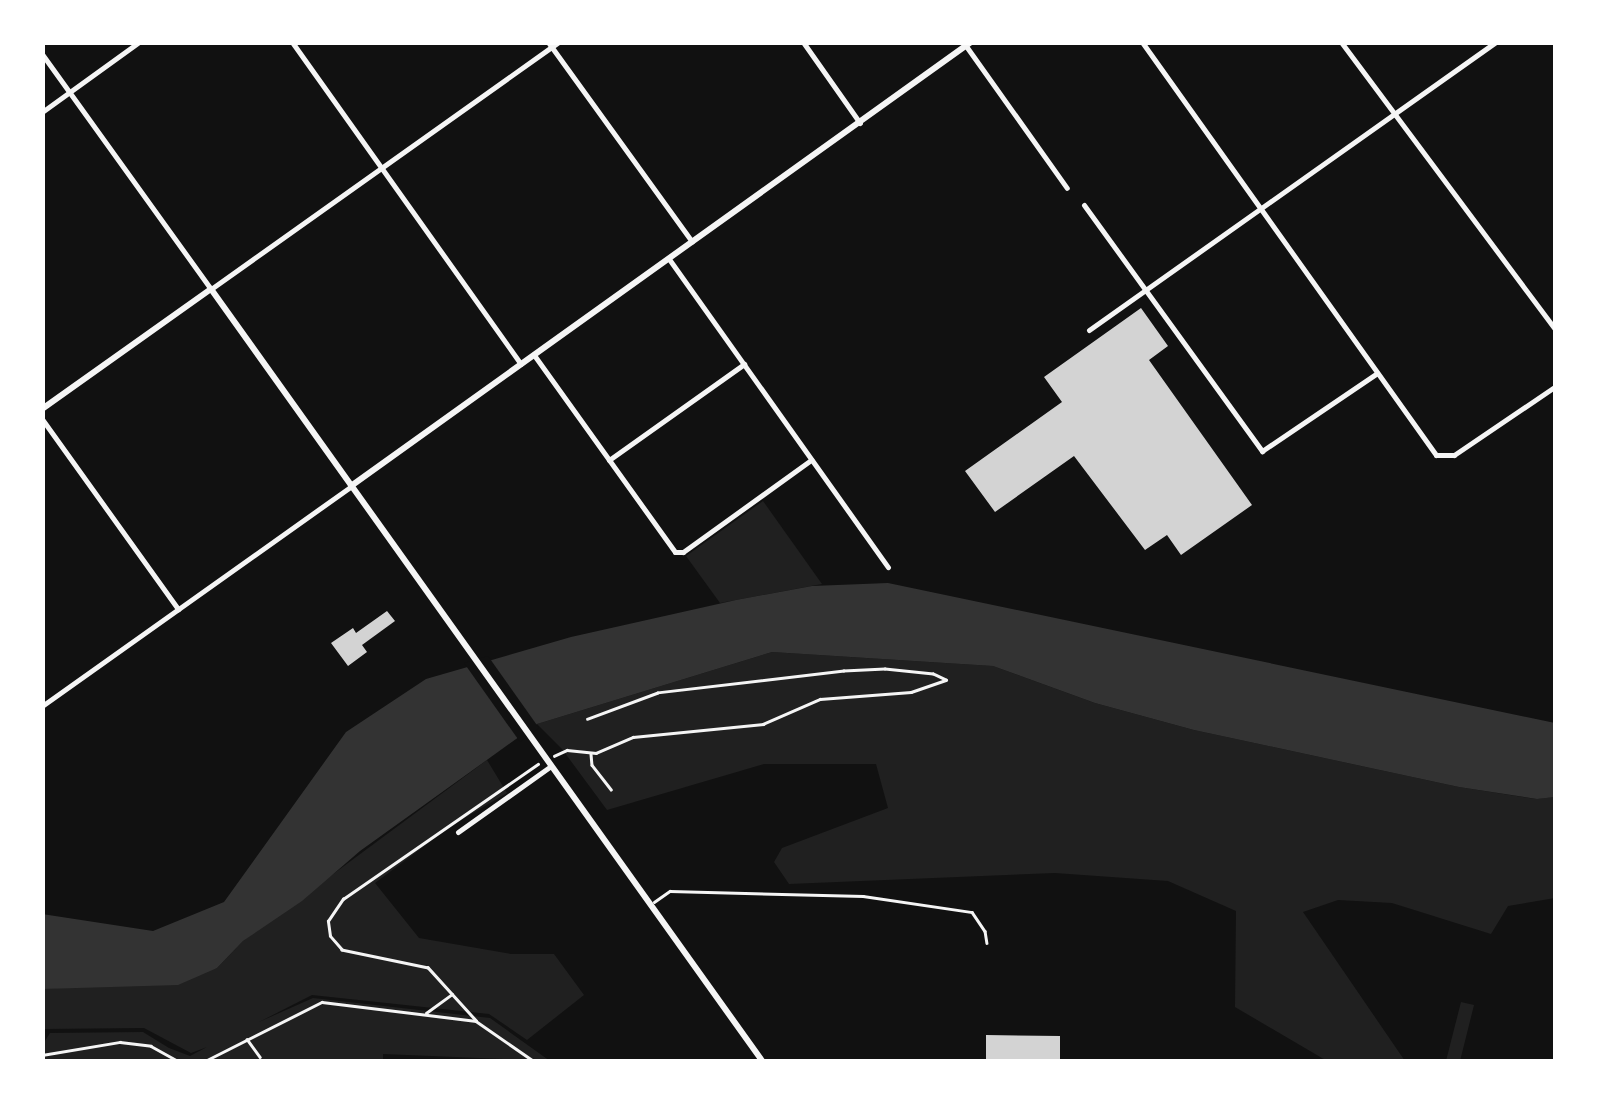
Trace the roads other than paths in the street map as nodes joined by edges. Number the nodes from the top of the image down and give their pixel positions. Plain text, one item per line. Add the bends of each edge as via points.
1 (139, 42) edge
2 (292, 42) edge
3 (559, 42) edge
4 (803, 42) edge
5 (1142, 42) edge
6 (1341, 42) edge
7 (1496, 42) edge
8 (969, 44) edge
9 (550, 45) edge
10 (42, 54) edge
11 (70, 92) junction
12 (42, 112) edge
13 (1395, 116) junction
14 (860, 123) junction
15 (382, 169) junction
16 (1066, 188) dead end
17 (1084, 205) dead end
18 (1260, 208) junction
19 (692, 242) junction
20 (668, 259) junction
21 (210, 289) junction
22 (1144, 290) junction
23 (1089, 330) dead end
24 (1556, 330) edge
25 (534, 355) junction
26 (522, 364) junction
27 (744, 364) junction
28 (1377, 373) junction
29 (1556, 386) edge
30 (42, 408) edge
31 (42, 419) edge
32 (609, 460) junction
33 (811, 460) junction
34 (351, 486) junction
35 (888, 567) dead end
36 (178, 609) junction
37 (42, 706) edge
38 (547, 760) junction
39 (458, 832) dead end
40 (650, 904) junction
41 (987, 943) dead end
42 (763, 1062) edge

1 - 11 street
2 - 15 street
3 - 9 street
4 - 14 street
5 - 18 street
6 - 13 street
7 - 13 street
8 - 14 street
8 - 16 street
9 - 15 street
9 - 19 street
10 - 11 street
11 - 12 street
11 - 21 street
13 - 18 street
13 - 24 street
14 - 19 street
15 - 21 street
15 - 26 street
17 - 22 street
18 - 22 street
18 - 28 street
19 - 20 street
20 - 25 street
20 - 27 street
21 - 30 street
21 - 34 street
22 - 23 street
22 - 28 street via 1256,447 1268,450
25 - 26 street
25 - 32 street
26 - 34 street
27 - 32 street
27 - 33 street
28 - 29 street via 1444,459
31 - 36 street
32 - 33 street via 675,552 683,552
33 - 35 street
34 - 36 street
34 - 38 street
36 - 37 street
38 - 39 street
38 - 40 street
40 - 41 lane via 670,891 863,896 972,912
40 - 42 street

